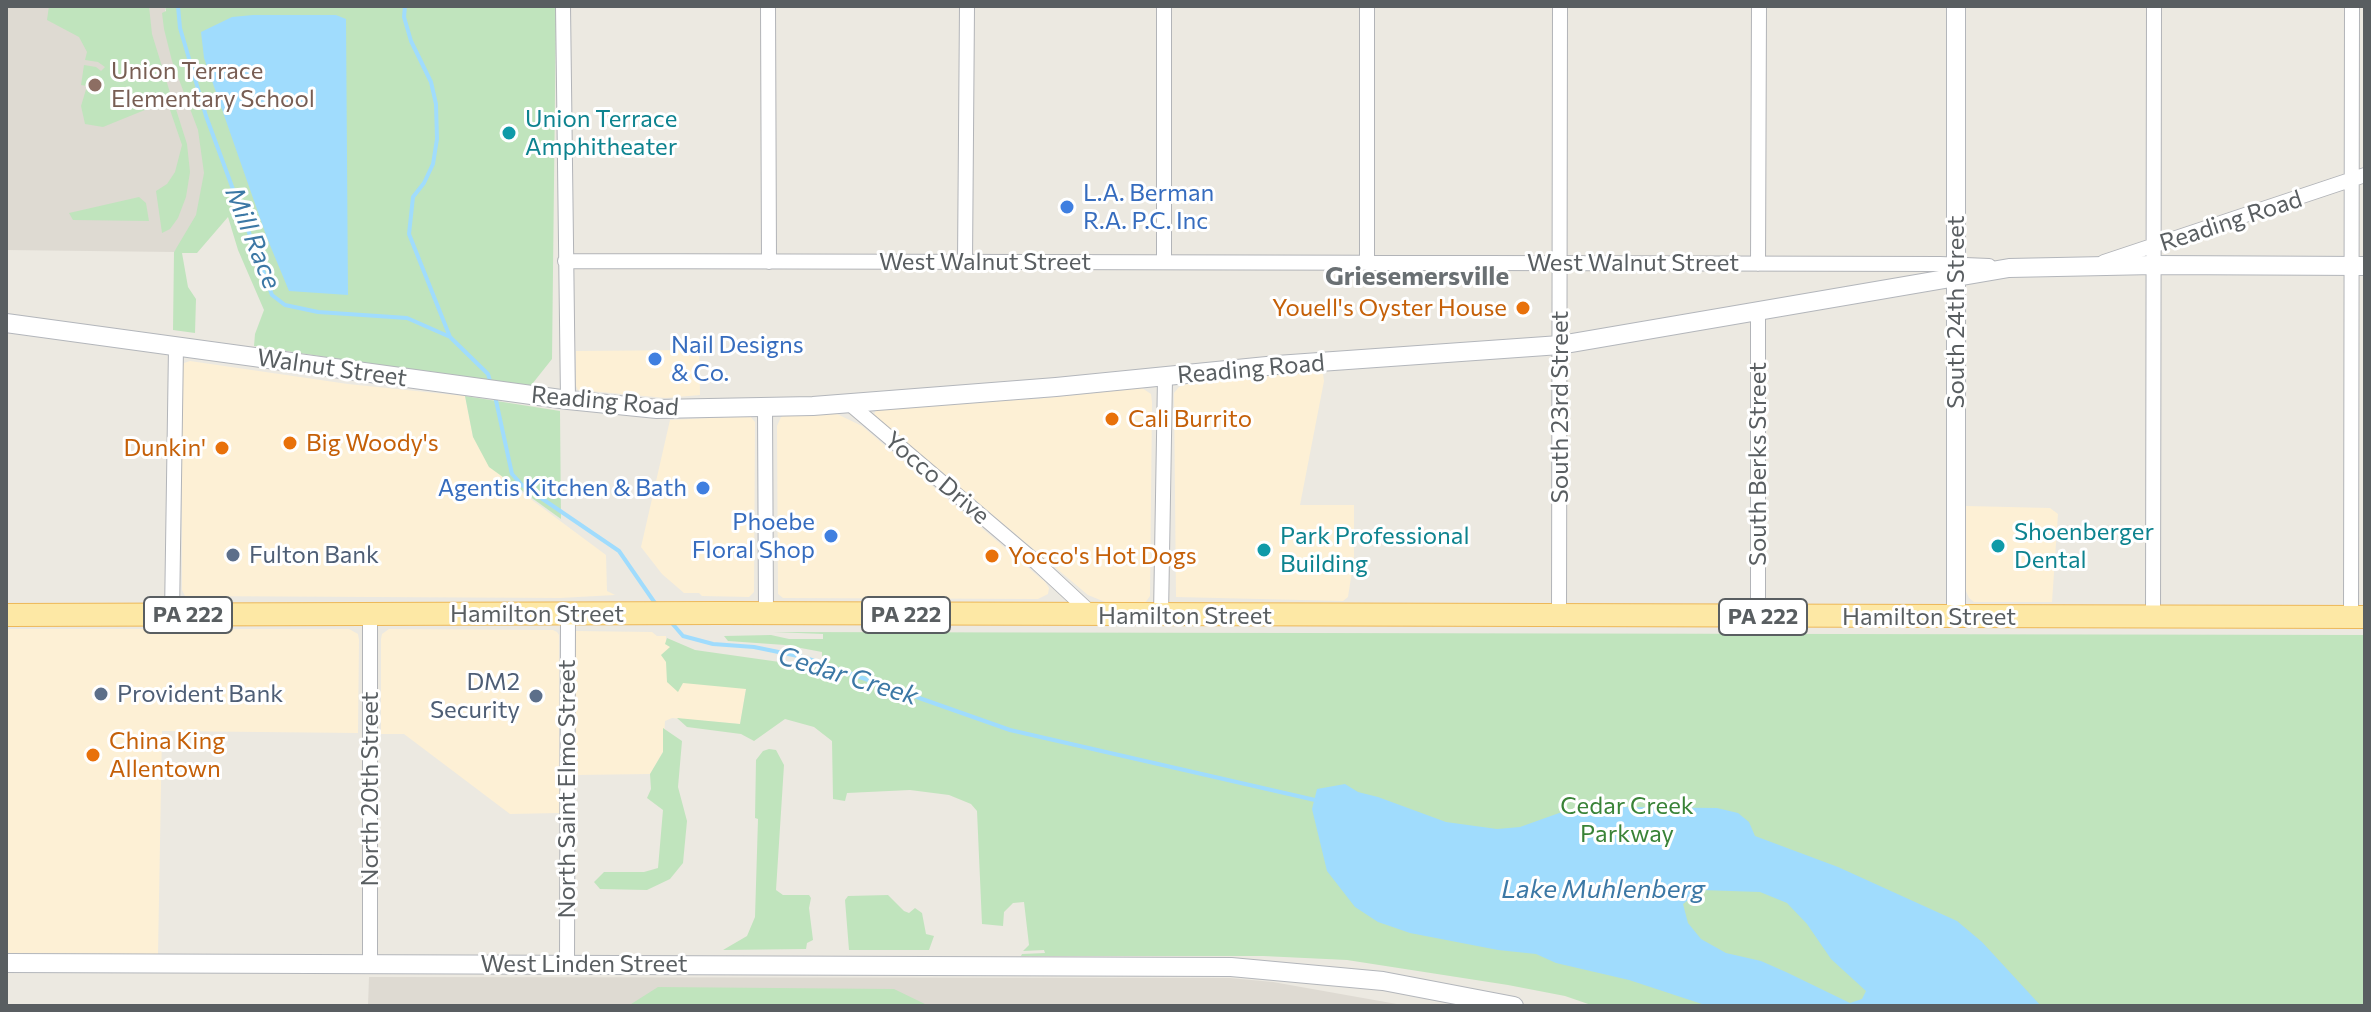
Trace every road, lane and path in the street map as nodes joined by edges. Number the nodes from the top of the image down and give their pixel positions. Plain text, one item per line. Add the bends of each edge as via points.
1 (563, 6) edge
2 (768, 6) edge
3 (967, 6) edge
4 (1164, 6) edge
5 (1367, 6) edge
6 (1560, 6) edge
7 (1759, 6) edge
8 (1956, 6) edge
9 (2154, 6) edge
10 (2352, 6) edge
11 (2358, 178) edge
12 (2154, 255) junction
13 (565, 261) junction
14 (769, 262) junction
15 (965, 262) junction
16 (1164, 262) junction
17 (1367, 263) junction
18 (1560, 263) junction
19 (1758, 264) junction
20 (2358, 266) edge
21 (1956, 271) junction
22 (1758, 311) junction
23 (6, 323) edge
24 (1560, 345) junction
25 (176, 347) junction
26 (1165, 378) junction
27 (487, 389) joint
28 (568, 400) junction
29 (851, 405) junction
30 (765, 407) junction
31 (568, 614) junction
32 (766, 614) junction
33 (6, 615) edge
34 (172, 615) junction
35 (370, 615) junction
36 (1161, 615) junction
37 (1093, 616) junction
38 (1559, 616) junction
39 (1758, 617) junction
40 (1956, 617) junction
41 (2153, 617) junction
42 (2358, 617) edge
43 (6, 963) edge
44 (370, 964) junction
45 (567, 964) junction
46 (1514, 1006) edge

1 - 13 street
2 - 14 street
3 - 15 street
4 - 16 street
5 - 17 street
6 - 18 street, South 23rd Street
7 - 19 street
8 - 21 street, South 24th Street
9 - 12 street
10 - 11 street
11 - 12 street, Reading Road
11 - 20 street
12 - 20 street
12 - 21 street, Reading Road via 2096,265
12 - 41 street
13 - 14 street, West Walnut Street
13 - 28 street
14 - 15 street, West Walnut Street
15 - 16 street, West Walnut Street
16 - 17 street, West Walnut Street
17 - 18 street, West Walnut Street
18 - 19 street, West Walnut Street
18 - 24 street, South 23rd Street
19 - 21 street, West Walnut Street
20 - 42 street
21 - 22 street, Reading Road
21 - 40 street, South 24th Street
22 - 24 street, Reading Road
22 - 39 street, South Berks Street
23 - 25 street
24 - 26 street, Reading Road
24 - 38 street, South 23rd Street
25 - 27 street, Walnut Street
25 - 34 street
26 - 29 street, Reading Road
26 - 36 street
27 - 28 street, Reading Road
28 - 30 street, Reading Road via 657,409
29 - 30 street, Reading Road
29 - 37 street, Yocco Drive
30 - 32 street
31 - 32 main road, Hamilton Street / PA 222
31 - 35 main road, Hamilton Street / PA 222
31 - 45 street, North Saint Elmo Street
32 - 37 main road, Hamilton Street / PA 222
33 - 34 main road, Hamilton Street / PA 222
34 - 35 main road, Hamilton Street / PA 222
35 - 44 street, North 20th Street
36 - 37 main road, Hamilton Street / PA 222
36 - 38 main road, Hamilton Street / PA 222
38 - 39 main road, Hamilton Street / PA 222
39 - 40 main road, Hamilton Street / PA 222
40 - 41 main road, Hamilton Street / PA 222
41 - 42 main road, Hamilton Street / PA 222
43 - 44 street, West Linden Street
44 - 45 street, West Linden Street
45 - 46 street, West Linden Street via 1270,968 1422,987

